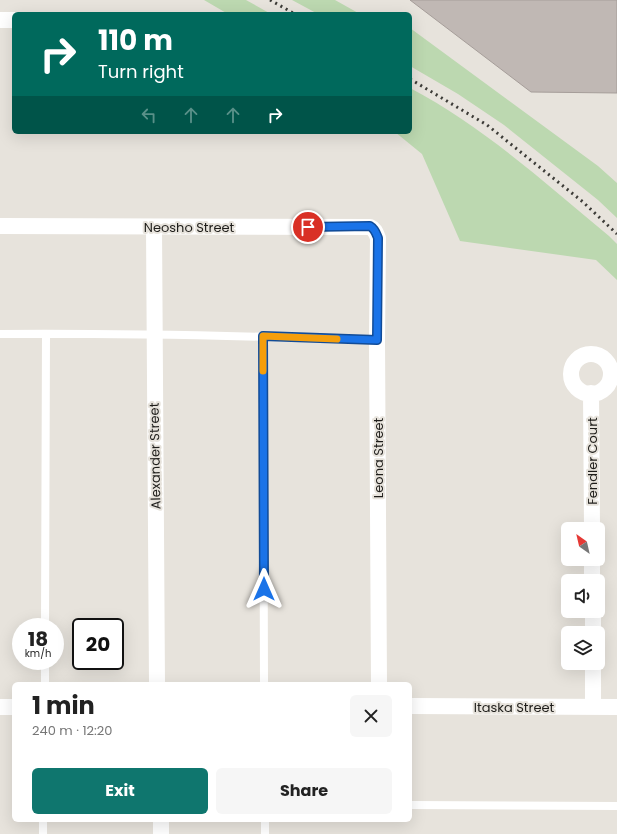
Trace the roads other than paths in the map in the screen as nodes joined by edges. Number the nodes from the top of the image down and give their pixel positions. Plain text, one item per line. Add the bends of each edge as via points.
1 (0, 20) edge
2 (12, 20) edge
3 (0, 226) edge
4 (154, 227) junction
5 (376, 232) joint
6 (0, 334) edge
7 (46, 334) junction
8 (154, 334) junction
9 (263, 336) junction
10 (377, 340) junction
11 (591, 393) dead end
12 (592, 522) edge
13 (45, 618) edge
14 (45, 670) edge
15 (593, 670) edge
16 (45, 682) edge
17 (157, 682) edge
18 (264, 682) edge
19 (379, 682) edge
20 (412, 706) edge
21 (0, 707) edge
22 (12, 707) edge
23 (593, 707) junction
24 (617, 707) edge
25 (412, 805) edge
26 (617, 806) edge
27 (43, 822) edge
28 (161, 822) edge
29 (264, 822) edge
30 (43, 834) edge
31 (161, 834) edge
32 (265, 834) edge

1 - 2 street
3 - 4 street, Neosho Street
4 - 5 street, Neosho Street via 370,226
4 - 8 street, Alexander Street
5 - 10 street, Leona Street
6 - 7 lane
7 - 8 lane
7 - 13 lane
8 - 9 lane
8 - 17 street, Alexander Street
9 - 10 lane
9 - 18 lane
10 - 19 street, Leona Street
11 - 12 street, Fendler Court
14 - 16 lane
15 - 23 street
20 - 23 street, Itaska Street
21 - 22 street
23 - 24 street, Itaska Street
25 - 26 lane
27 - 30 lane
28 - 31 street
29 - 32 lane

